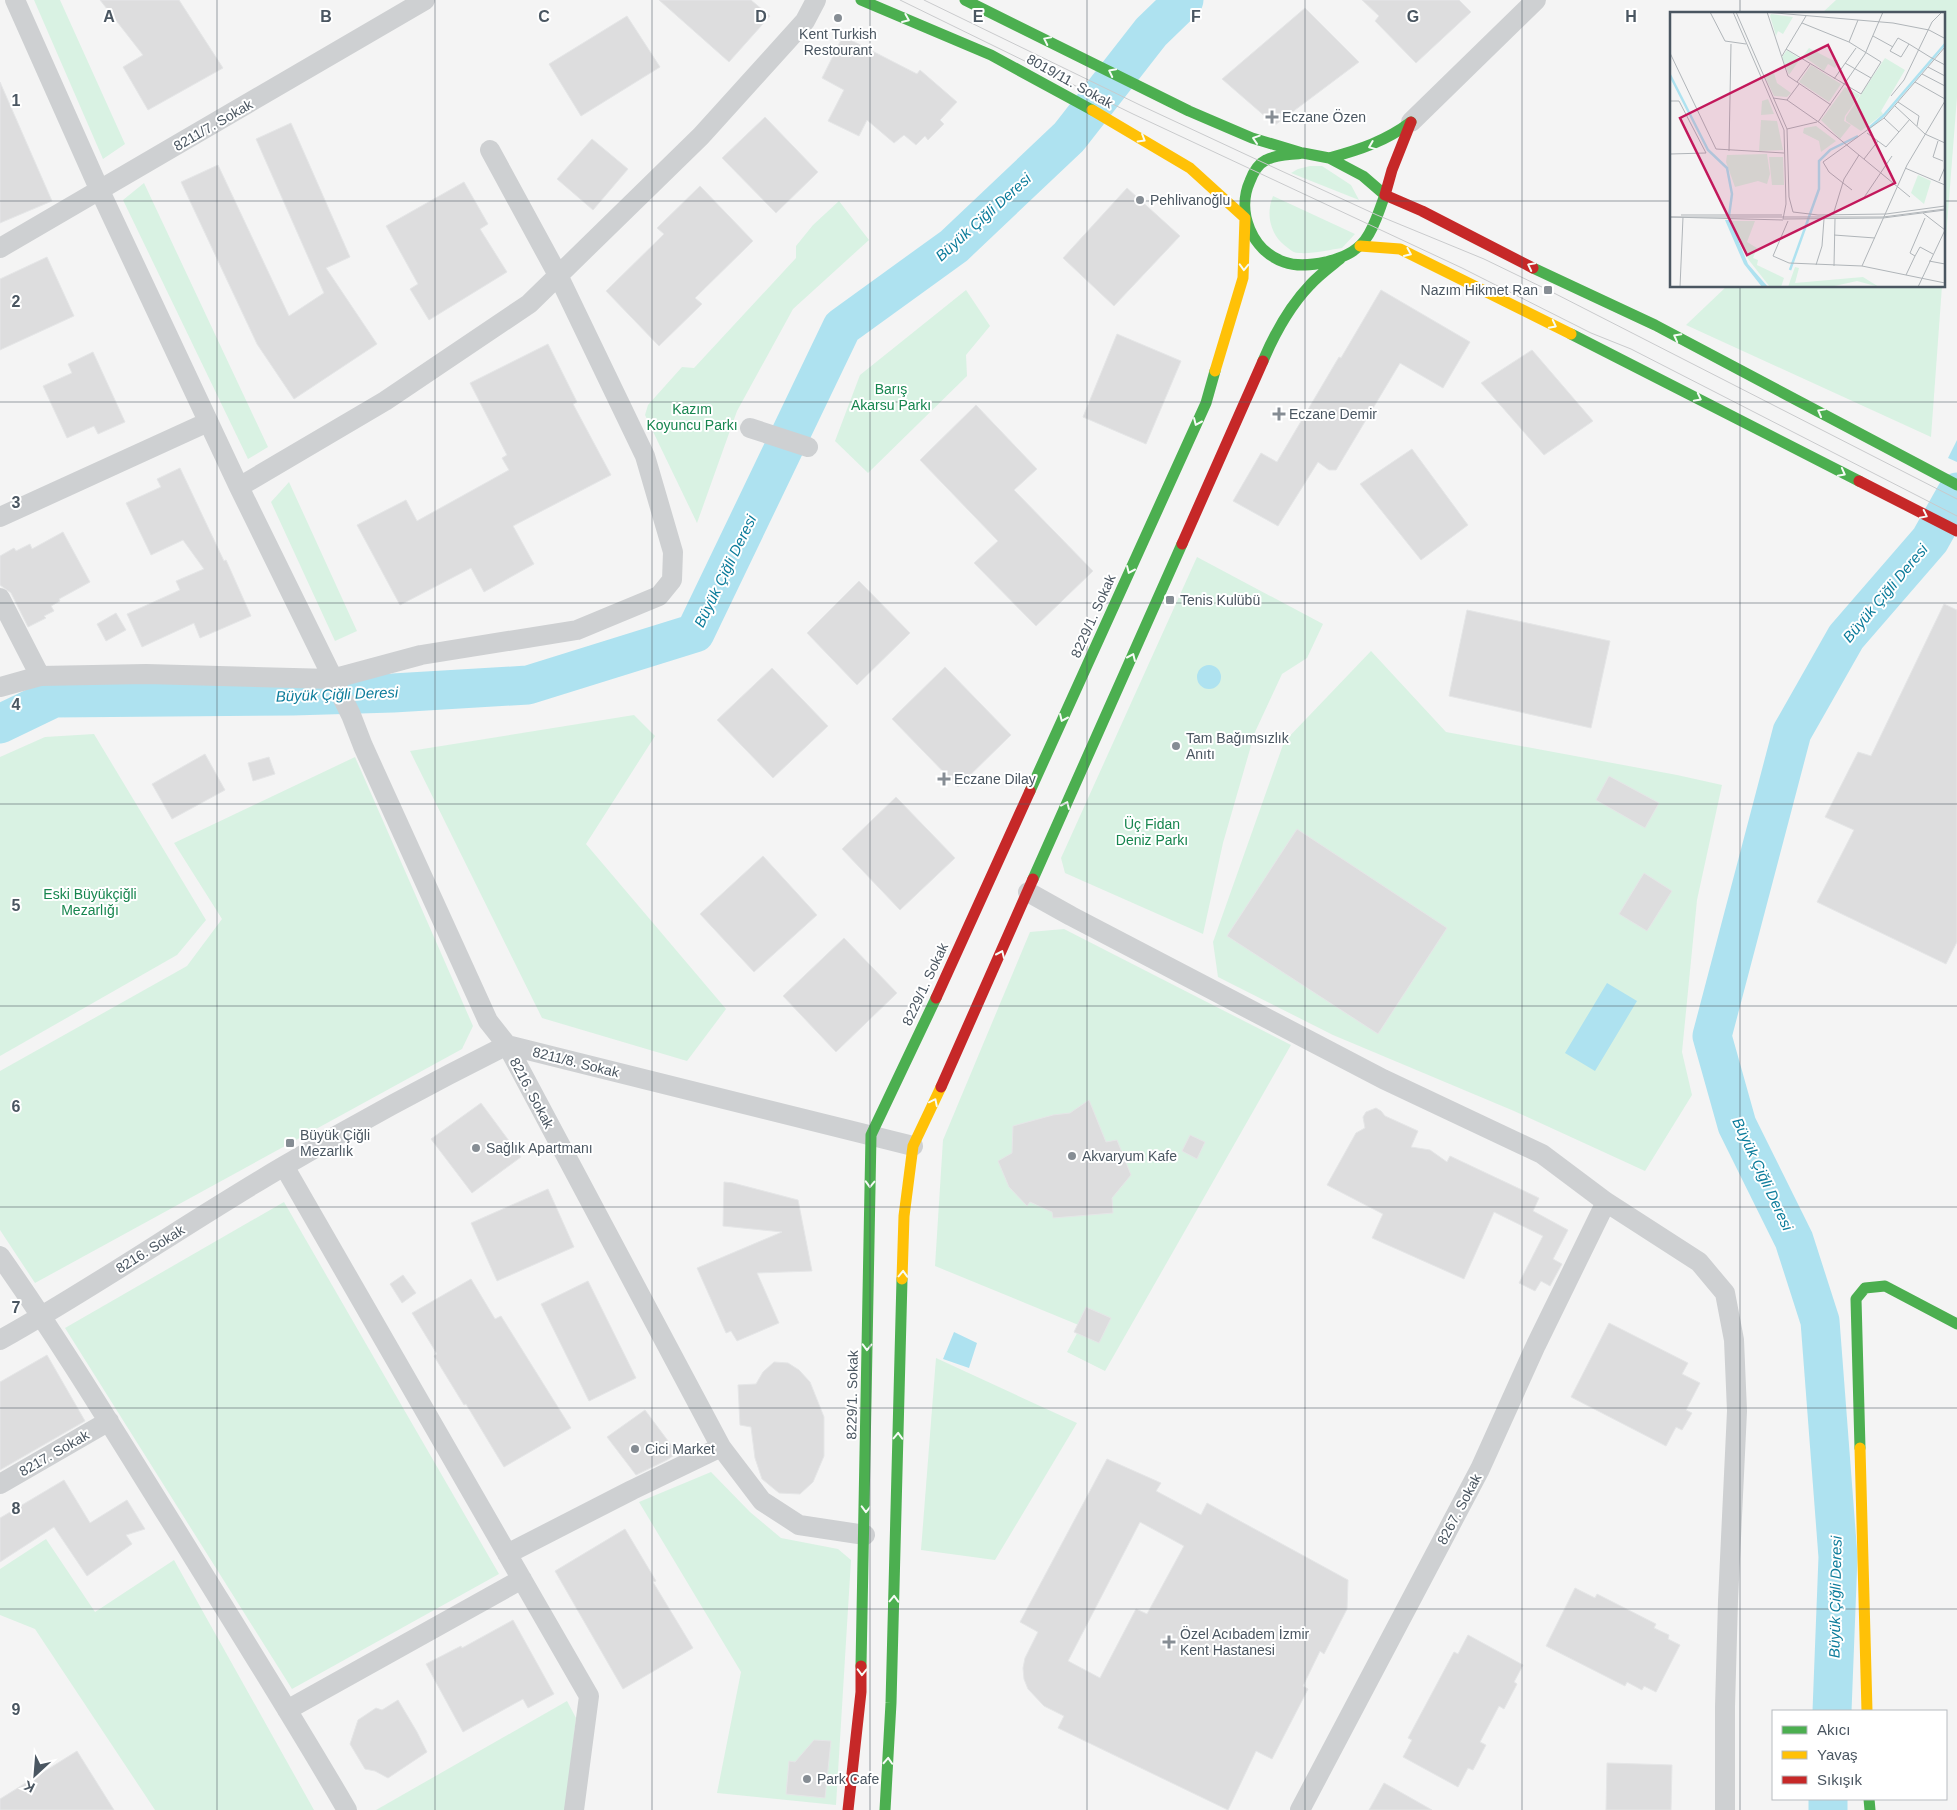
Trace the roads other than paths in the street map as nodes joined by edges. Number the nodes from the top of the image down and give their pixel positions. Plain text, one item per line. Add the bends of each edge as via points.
1 (15, 0) edge
2 (425, 0) edge
3 (816, 0) edge
4 (861, 0) edge
5 (966, 0) edge
6 (1536, 0) edge
7 (1411, 122) junction
8 (490, 150) dead end
9 (1303, 153) junction
10 (1328, 158) junction
11 (100, 191) junction
12 (1385, 195) junction
13 (1245, 218) junction
14 (1360, 246) junction
15 (0, 248) edge
16 (1340, 259) junction
17 (558, 276) junction
18 (208, 422) junction
19 (750, 428) dead end
20 (808, 447) dead end
21 (1957, 485) edge
22 (239, 487) junction
23 (0, 517) edge
24 (1957, 531) edge
25 (0, 598) edge
26 (40, 676) junction
27 (332, 679) junction
28 (0, 687) edge
29 (1028, 892) junction
30 (507, 1045) junction
31 (871, 1136) junction
32 (913, 1146) junction
33 (284, 1166) junction
34 (1606, 1202) junction
35 (0, 1256) edge
36 (42, 1316) junction
37 (1957, 1324) edge
38 (0, 1340) edge
39 (108, 1421) junction
40 (721, 1447) junction
41 (0, 1484) edge
42 (865, 1535) junction
43 (507, 1554) junction
44 (522, 1579) junction
45 (287, 1710) junction
46 (1867, 1710) edge
47 (347, 1810) edge
48 (574, 1810) edge
49 (848, 1810) edge
50 (885, 1810) edge
51 (1300, 1810) edge
52 (1725, 1810) edge

1 - 11 street
2 - 11 street, 8211/7. Sokak
3 - 17 street via 805,21 701,136
4 -> 13 street, 8019/11. Sokak via 991,55 1100,114 1190,168
9 -> 5 street, 8019/11. Sokak via 1243,134 1188,111
6 - 7 street
7 -> 10 street via 1395,135 1371,147
7 - 12 street
8 - 17 street
9 - 10 street
9 - 13 street via 1262,162 1249,182 1244,200
10 - 12 street via 1363,176
11 - 15 street, 8211/7. Sokak
11 - 18 street
12 - 14 street via 1373,227
21 -> 12 street via 1655,325 1554,278 1422,210
13 - 16 street via 1252,236 1279,260 1299,265
13 -> 31 street, 8229/1. Sokak via 1243,278 1206,403
14 - 16 street
14 -> 24 street via 1400,249 1447,271
29 -> 16 street via 1270,344 1310,285
17 - 22 street via 528,304 385,402
17 - 27 street via 645,456 673,552 672,580 659,596 577,630 421,655
18 - 22 street
18 - 23 street
19 - 20 street
22 - 27 street
25 - 26 street
26 - 27 street via 146,674
26 - 28 street
27 - 30 street via 488,1021
32 -> 29 street
29 - 34 street via 1384,1079 1542,1154
30 - 31 street, 8211/8. Sokak
30 - 33 street, 8216. Sokak
30 - 40 street, 8216. Sokak
31 - 32 street, 8211/8. Sokak
31 -> 42 street, 8229/1. Sokak
50 -> 32 street via 891,1703 904,1216
33 - 36 street, 8216. Sokak
33 - 43 street
34 - 51 street, 8267. Sokak via 1480,1469
34 - 52 street via 1699,1262 1725,1293 1732,1331 1737,1412 1728,1601
35 - 36 street
36 - 38 street, 8216. Sokak
36 - 39 street
37 - 46 street via 1884,1286 1865,1288 1856,1299
39 - 41 street, 8217. Sokak
39 - 45 street
40 - 42 street, 8216. Sokak via 762,1501 799,1525
40 - 43 street
42 -> 49 street, 8229/1. Sokak via 861,1692
43 - 44 street
44 - 45 street
44 - 48 street via 589,1696
45 - 47 street

